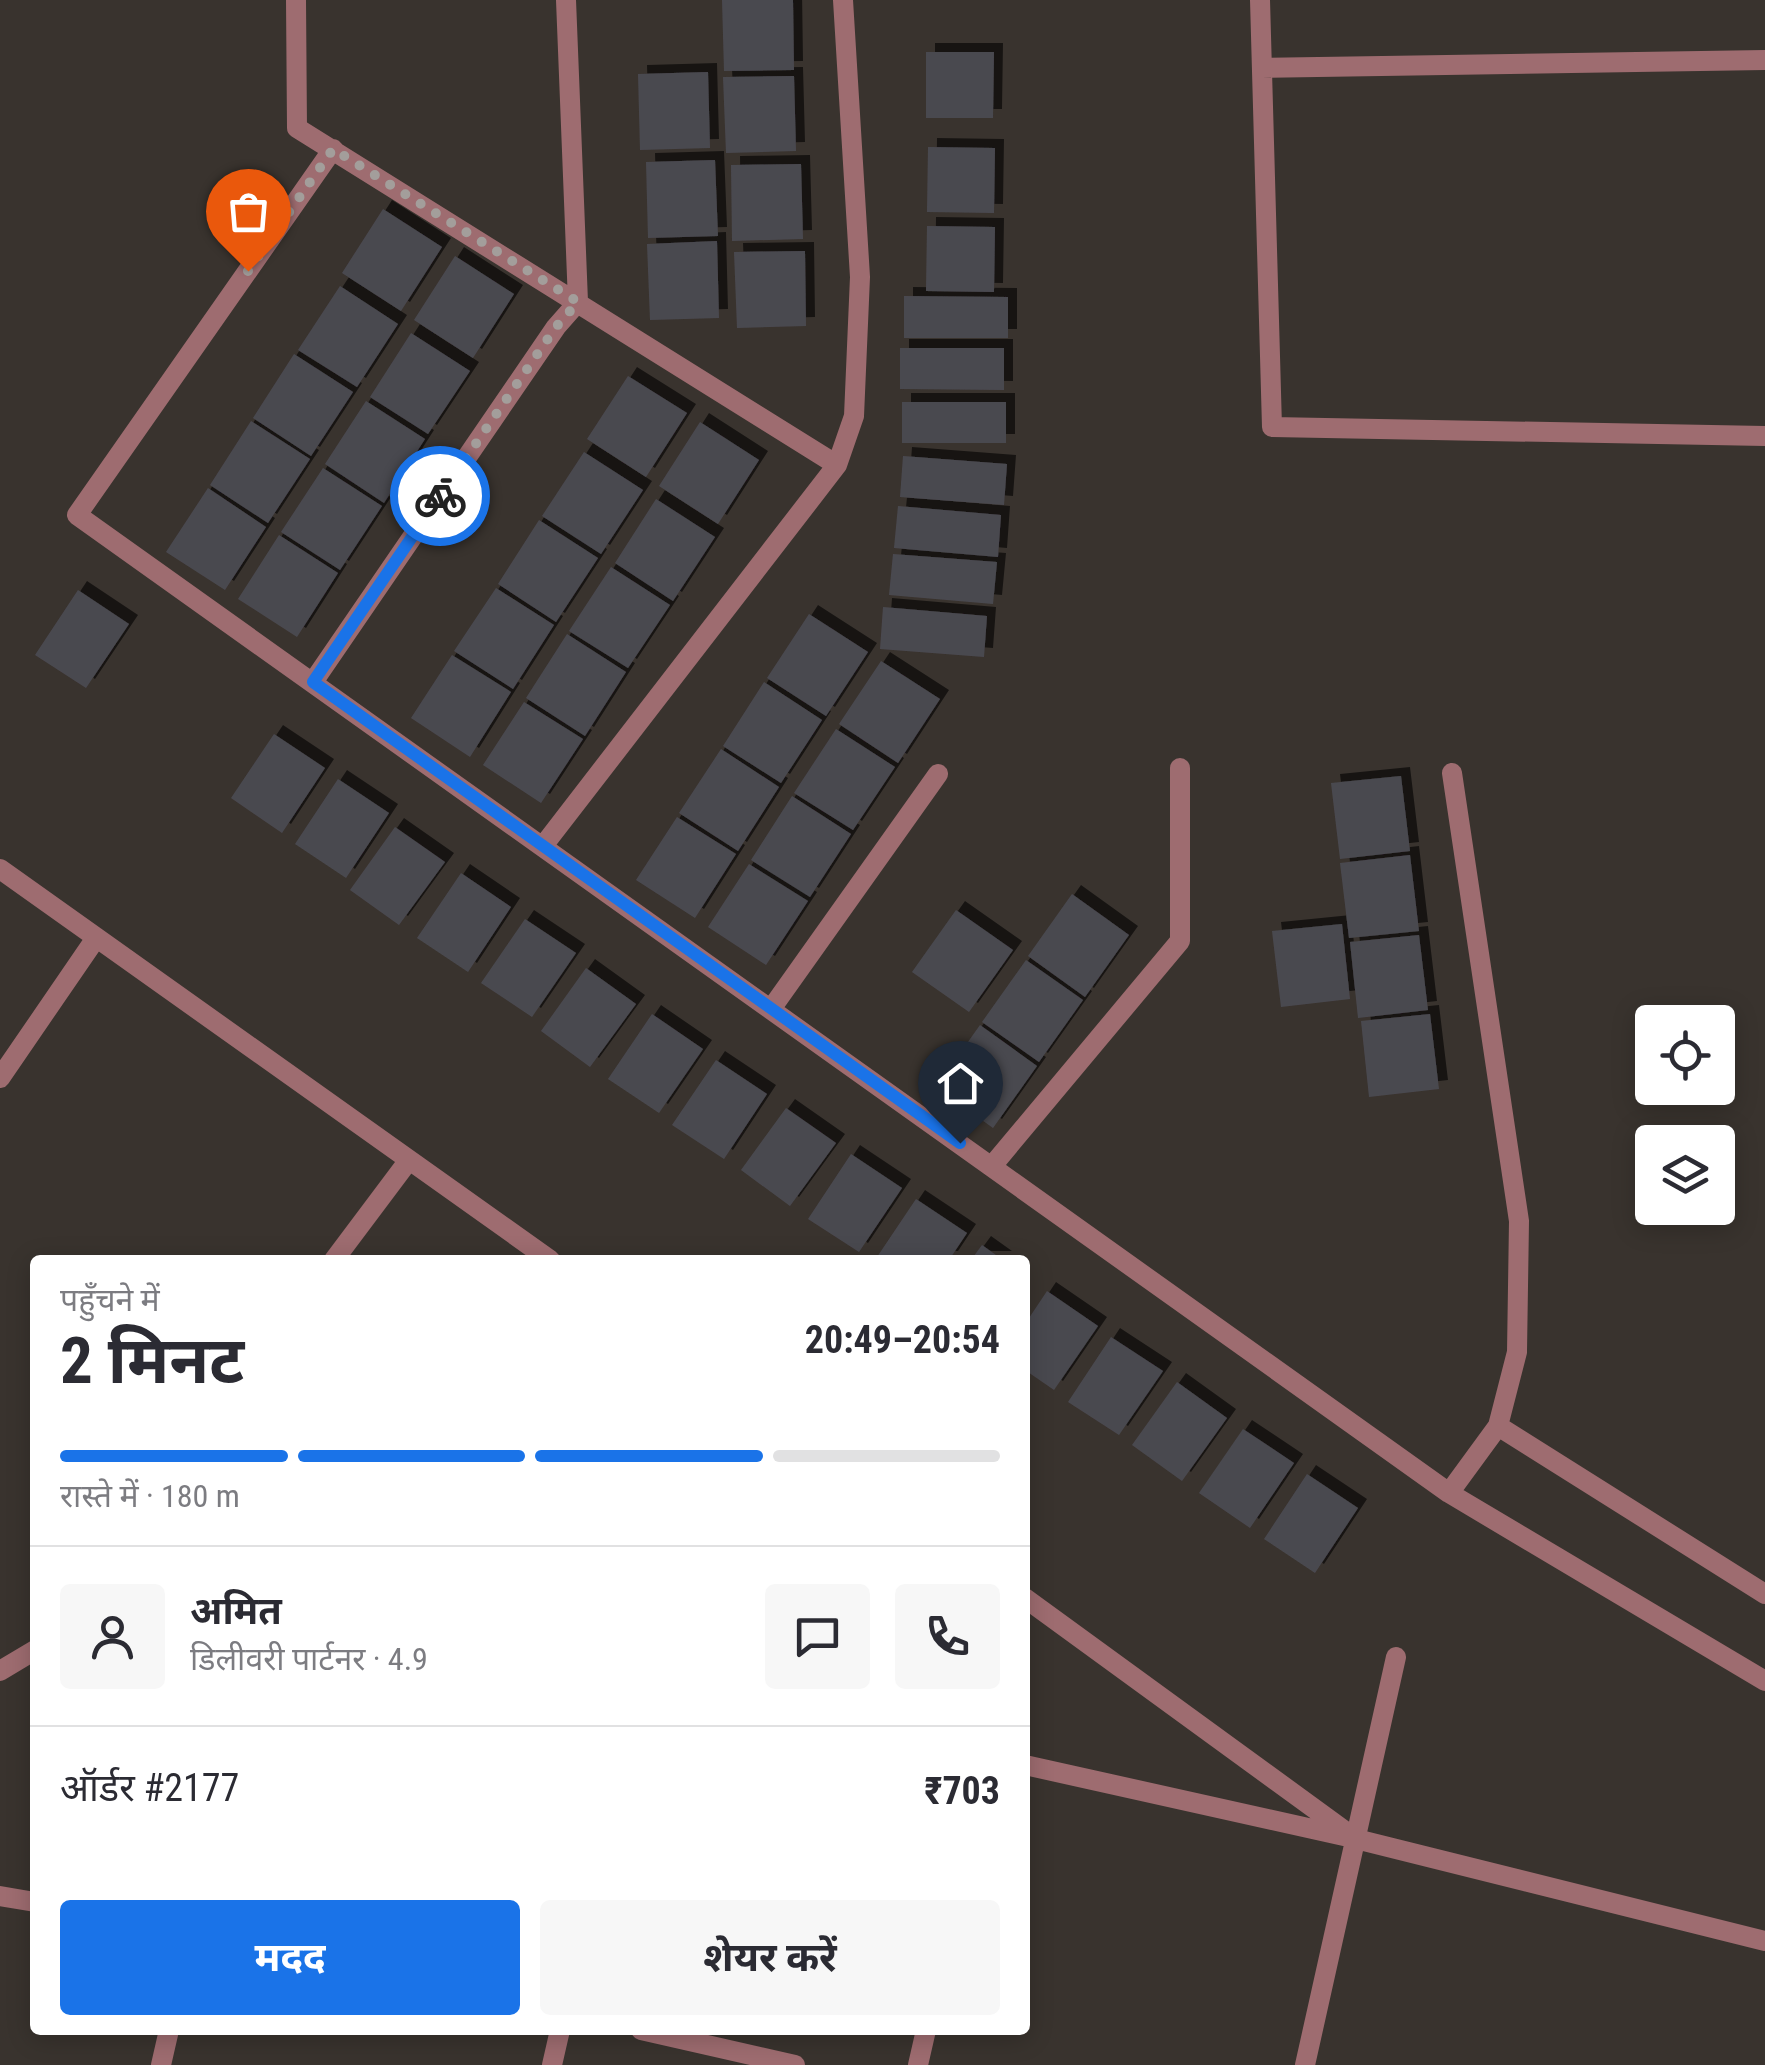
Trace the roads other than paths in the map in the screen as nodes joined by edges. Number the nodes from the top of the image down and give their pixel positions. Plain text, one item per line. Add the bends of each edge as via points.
1 (296, 0) edge
2 (566, 0) edge
3 (843, 0) edge
4 (1260, 0) edge
5 (1765, 60) edge
6 (1262, 68) junction
7 (333, 149) junction
8 (578, 302) junction
9 (1765, 436) edge
10 (837, 465) junction
11 (313, 682) junction
12 (1180, 768) dead end
13 (1452, 773) dead end
14 (938, 774) dead end
15 (542, 846) junction
16 (0, 869) edge
17 (96, 938) junction
18 (771, 1009) junction
19 (0, 1078) edge
20 (409, 1160) junction
21 (992, 1166) junction
22 (338, 1255) edge
23 (543, 1255) edge
24 (1498, 1426) junction
25 (1450, 1493) junction
26 (1765, 1594) edge
27 (1030, 1602) edge
28 (30, 1653) edge
29 (1396, 1658) dead end
30 (0, 1671) edge
31 (1765, 1682) edge
32 (1030, 1766) edge
33 (1356, 1839) junction
34 (0, 1896) edge
35 (30, 1901) edge
36 (1765, 1941) edge
37 (168, 2035) edge
38 (559, 2035) edge
39 (663, 2035) edge
40 (925, 2035) edge
41 (161, 2065) edge
42 (552, 2065) edge
43 (795, 2065) edge
44 (918, 2065) edge
45 (1304, 2065) edge

1 - 7 street via 296,128
2 - 8 street
3 - 10 street via 860,277 854,416
4 - 6 street
5 - 6 street
6 - 9 street via 1272,427
7 - 8 street
7 - 11 street via 78,515
8 - 10 street
8 - 11 street
10 - 15 street
11 - 15 street
12 - 21 street via 1180,941
13 - 24 street via 1519,1220 1518,1352
14 - 18 street
15 - 18 street
16 - 17 street
17 - 19 street
17 - 20 street
18 - 21 street
20 - 22 street
20 - 23 street
21 - 25 street
24 - 25 street
24 - 26 street
25 - 31 street
27 - 33 street
28 - 30 street
29 - 33 street
32 - 33 street
33 - 36 street
33 - 45 street
34 - 35 street
37 - 41 street
38 - 42 street
39 - 43 street
40 - 44 street

